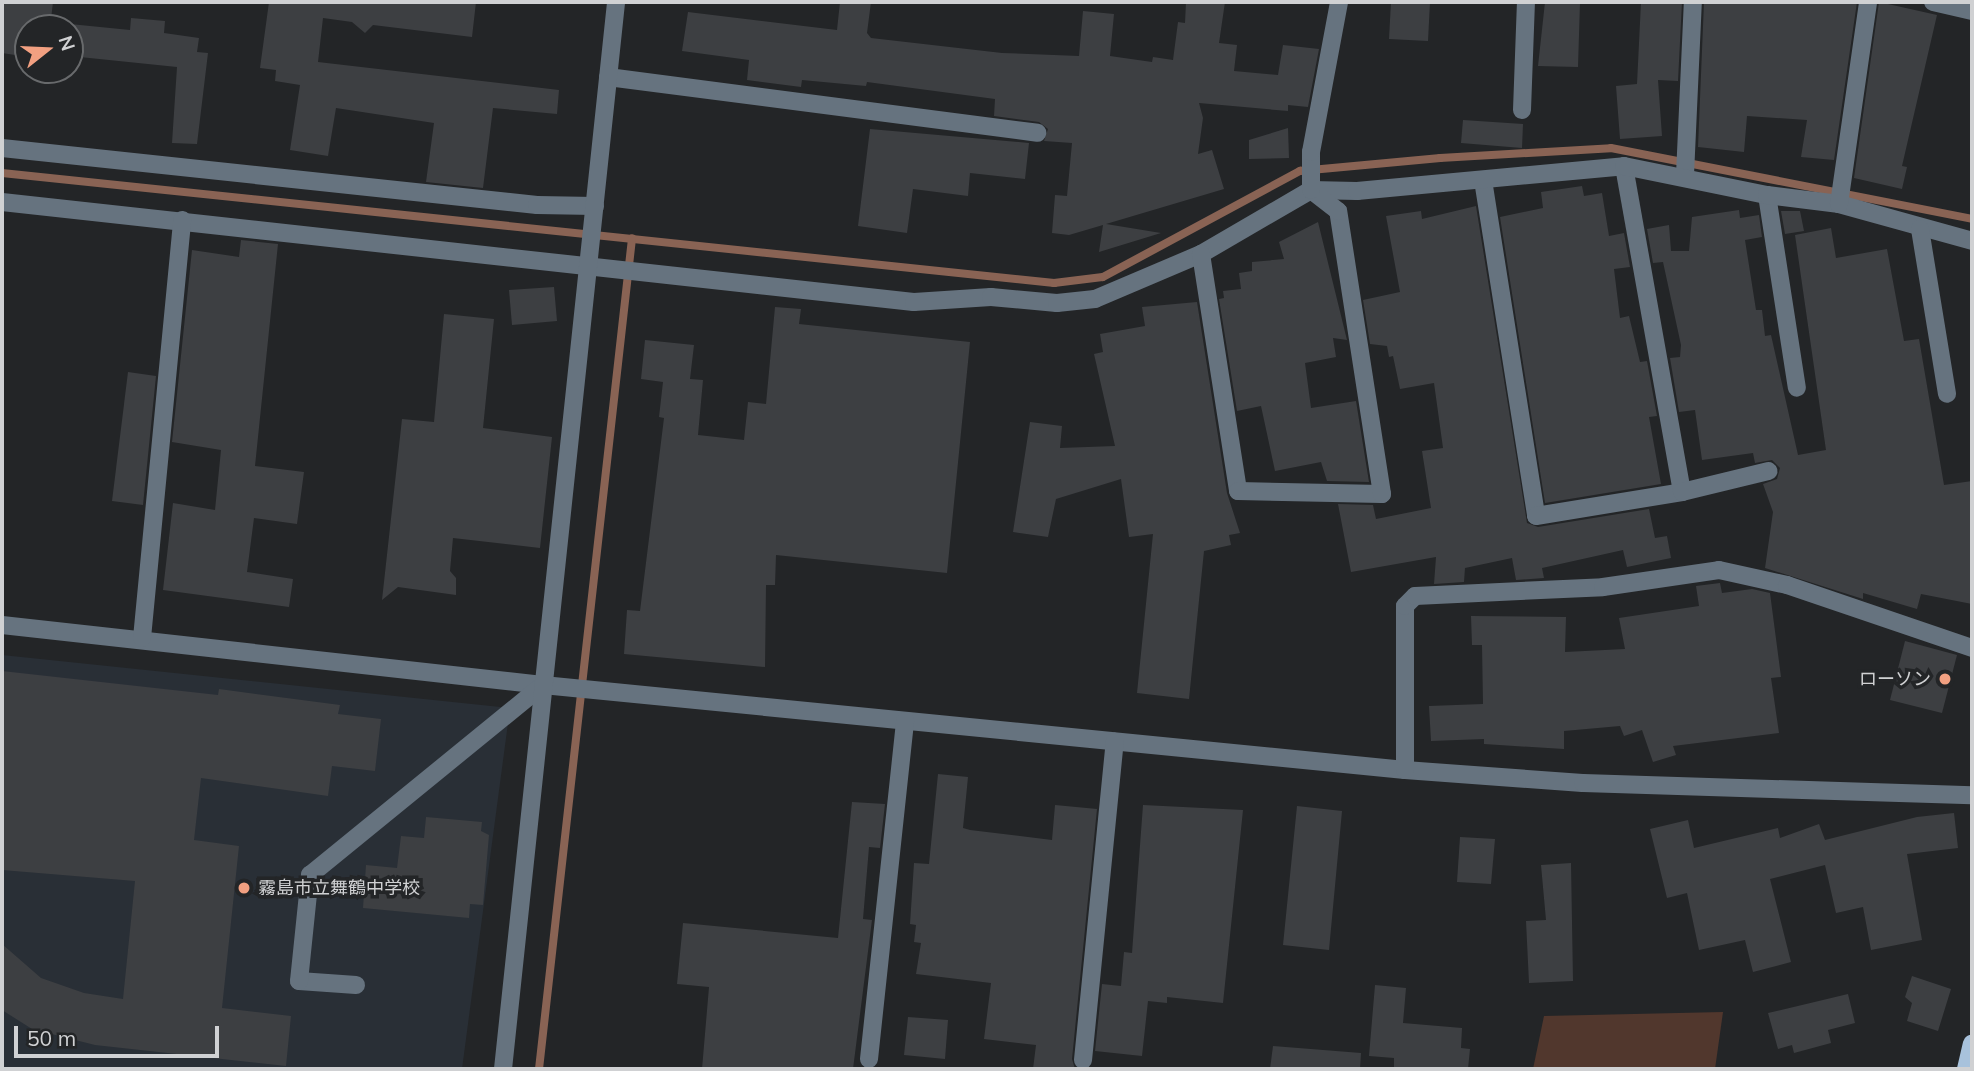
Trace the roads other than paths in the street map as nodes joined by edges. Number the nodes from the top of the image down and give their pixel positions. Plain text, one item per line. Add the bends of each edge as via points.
1 (616, 2) edge
2 (1339, 2) edge
3 (1526, 2) edge
4 (1693, 2) edge
5 (1868, 2) edge
6 (1933, 2) edge
7 (1972, 11) edge
8 (608, 77) junction
9 (1522, 110) dead end
10 (1037, 133) dead end
11 (2, 148) edge
12 (1624, 166) junction
13 (1684, 170) junction
14 (1311, 174) junction
15 (1483, 180) junction
16 (1841, 193) junction
17 (1767, 195) junction
18 (2, 202) edge
19 (594, 212) junction
20 (182, 220) junction
21 (1920, 229) junction
22 (1972, 242) edge
23 (1202, 254) junction
24 (587, 260) junction
25 (1797, 388) dead end
26 (1947, 394) dead end
27 (1769, 471) dead end
28 (1682, 492) junction
29 (2, 625) edge
30 (142, 638) junction
31 (1972, 648) edge
32 (543, 685) junction
33 (905, 721) junction
34 (1115, 742) junction
35 (1405, 770) junction
36 (1972, 795) edge
37 (356, 985) dead end
38 (1972, 1044) edge
39 (869, 1059) dead end
40 (1083, 1060) dead end
41 (503, 1069) edge
42 (1966, 1069) edge

1 - 8 street
2 - 14 street
3 - 9 street
4 - 13 street
5 - 16 street
6 - 7 street
8 - 10 street
8 - 19 street
11 - 19 street
12 - 13 street
12 - 15 street
12 - 28 street
13 - 17 street
14 - 15 street via 1357,191
14 - 23 street
14 - 23 street via 1338,211 1382,494 1238,491
15 - 28 street via 1536,516
16 - 17 street
16 - 21 street
17 - 25 street
18 - 20 street
19 - 24 street
20 - 24 street
20 - 30 street
21 - 22 street
21 - 26 street
23 - 24 street via 1095,299 1057,303 991,297 914,302
24 - 32 street
27 - 28 street
29 - 30 street
30 - 32 street
31 - 35 street via 1787,585 1719,570 1603,587 1415,596 1405,607
32 - 33 street
32 - 37 street via 310,875 299,981
32 - 41 street
33 - 34 street
33 - 39 street
34 - 35 street
34 - 40 street
35 - 36 street via 1583,783
38 - 42 main road

